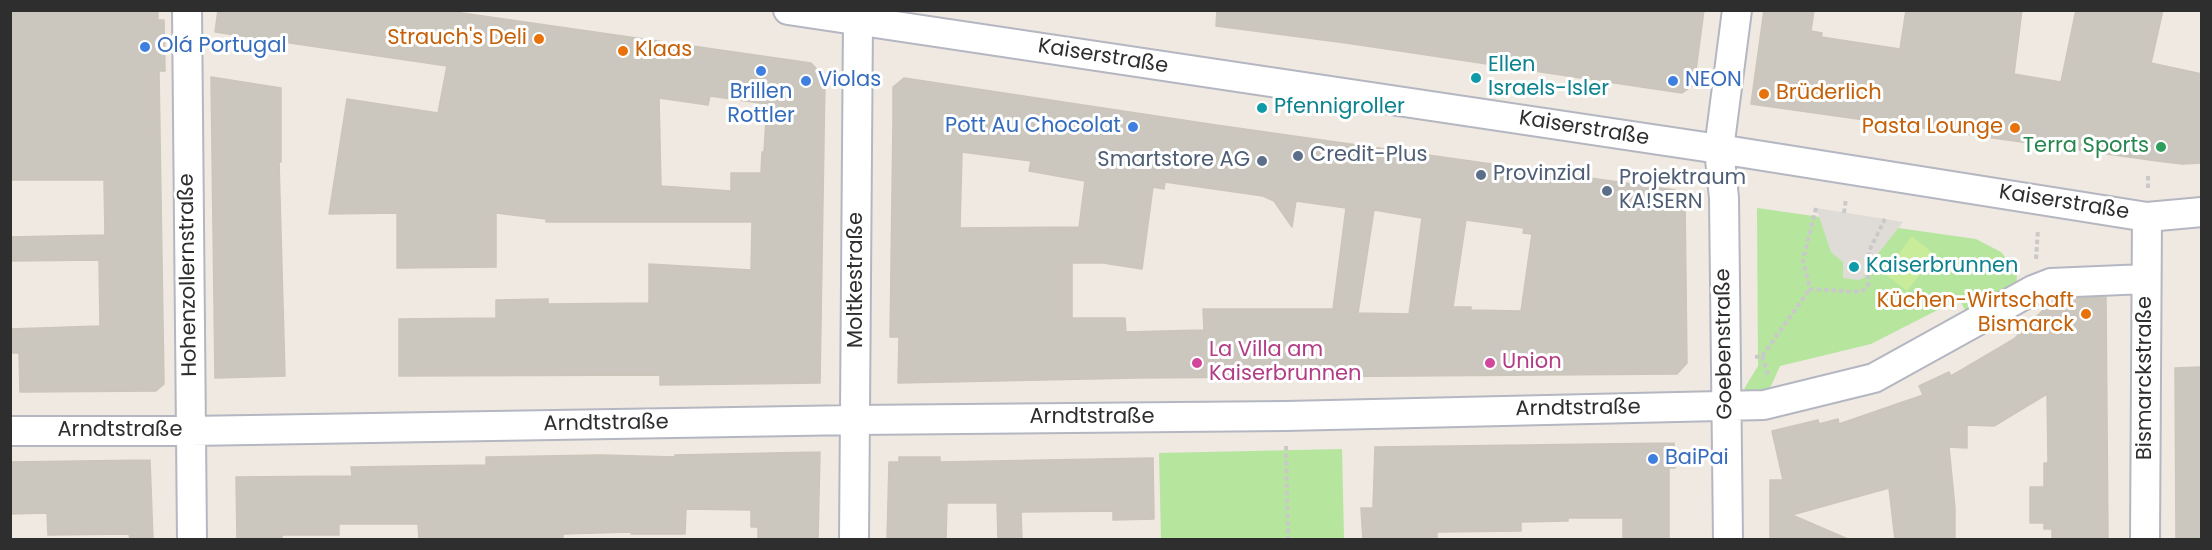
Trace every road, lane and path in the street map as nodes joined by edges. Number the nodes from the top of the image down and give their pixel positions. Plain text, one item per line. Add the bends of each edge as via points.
1 (187, 10) edge
2 (788, 10) edge
3 (1737, 10) edge
4 (858, 20) junction
5 (1719, 149) junction
6 (2040, 200) junction
7 (1816, 208) dead end
8 (2202, 212) edge
9 (2147, 217) junction
10 (1885, 219) dead end
11 (2146, 279) junction
12 (1810, 289) junction
13 (2033, 290) junction
14 (1751, 358) dead end
15 (1726, 406) junction
16 (1286, 416) junction
17 (856, 420) junction
18 (10, 431) edge
19 (190, 431) junction
20 (192, 540) edge
21 (854, 540) edge
22 (1288, 540) edge
23 (1728, 540) edge
24 (2145, 540) edge

1 - 19 street, Hohenzollernstraße
2 - 4 street, Kaiserstraße
3 - 5 street, Goebenstraße
4 - 5 street, Kaiserstraße
4 - 17 street, Moltkestraße
5 - 6 street, Kaiserstraße
5 - 15 street, Goebenstraße via 1724,198
6 - 9 street, Kaiserstraße
6 - 13 path
7 - 12 path via 1803,260
8 - 9 street, Kaiserstraße
9 - 11 street, Bismarckstraße
10 - 12 path via 1869,251 1868,285 1861,292
11 - 13 street, Arndtstraße via 2051,283
11 - 24 street, Bismarckstraße
12 - 14 path via 1762,356
13 - 15 street, Arndtstraße via 1874,378 1764,405
15 - 16 street, Arndtstraße
15 - 23 street, Goebenstraße
16 - 17 street, Arndtstraße
16 - 22 path
17 - 19 street, Arndtstraße
17 - 21 street, Moltkestraße
18 - 19 street, Arndtstraße
19 - 20 street, Hohenzollernstraße

